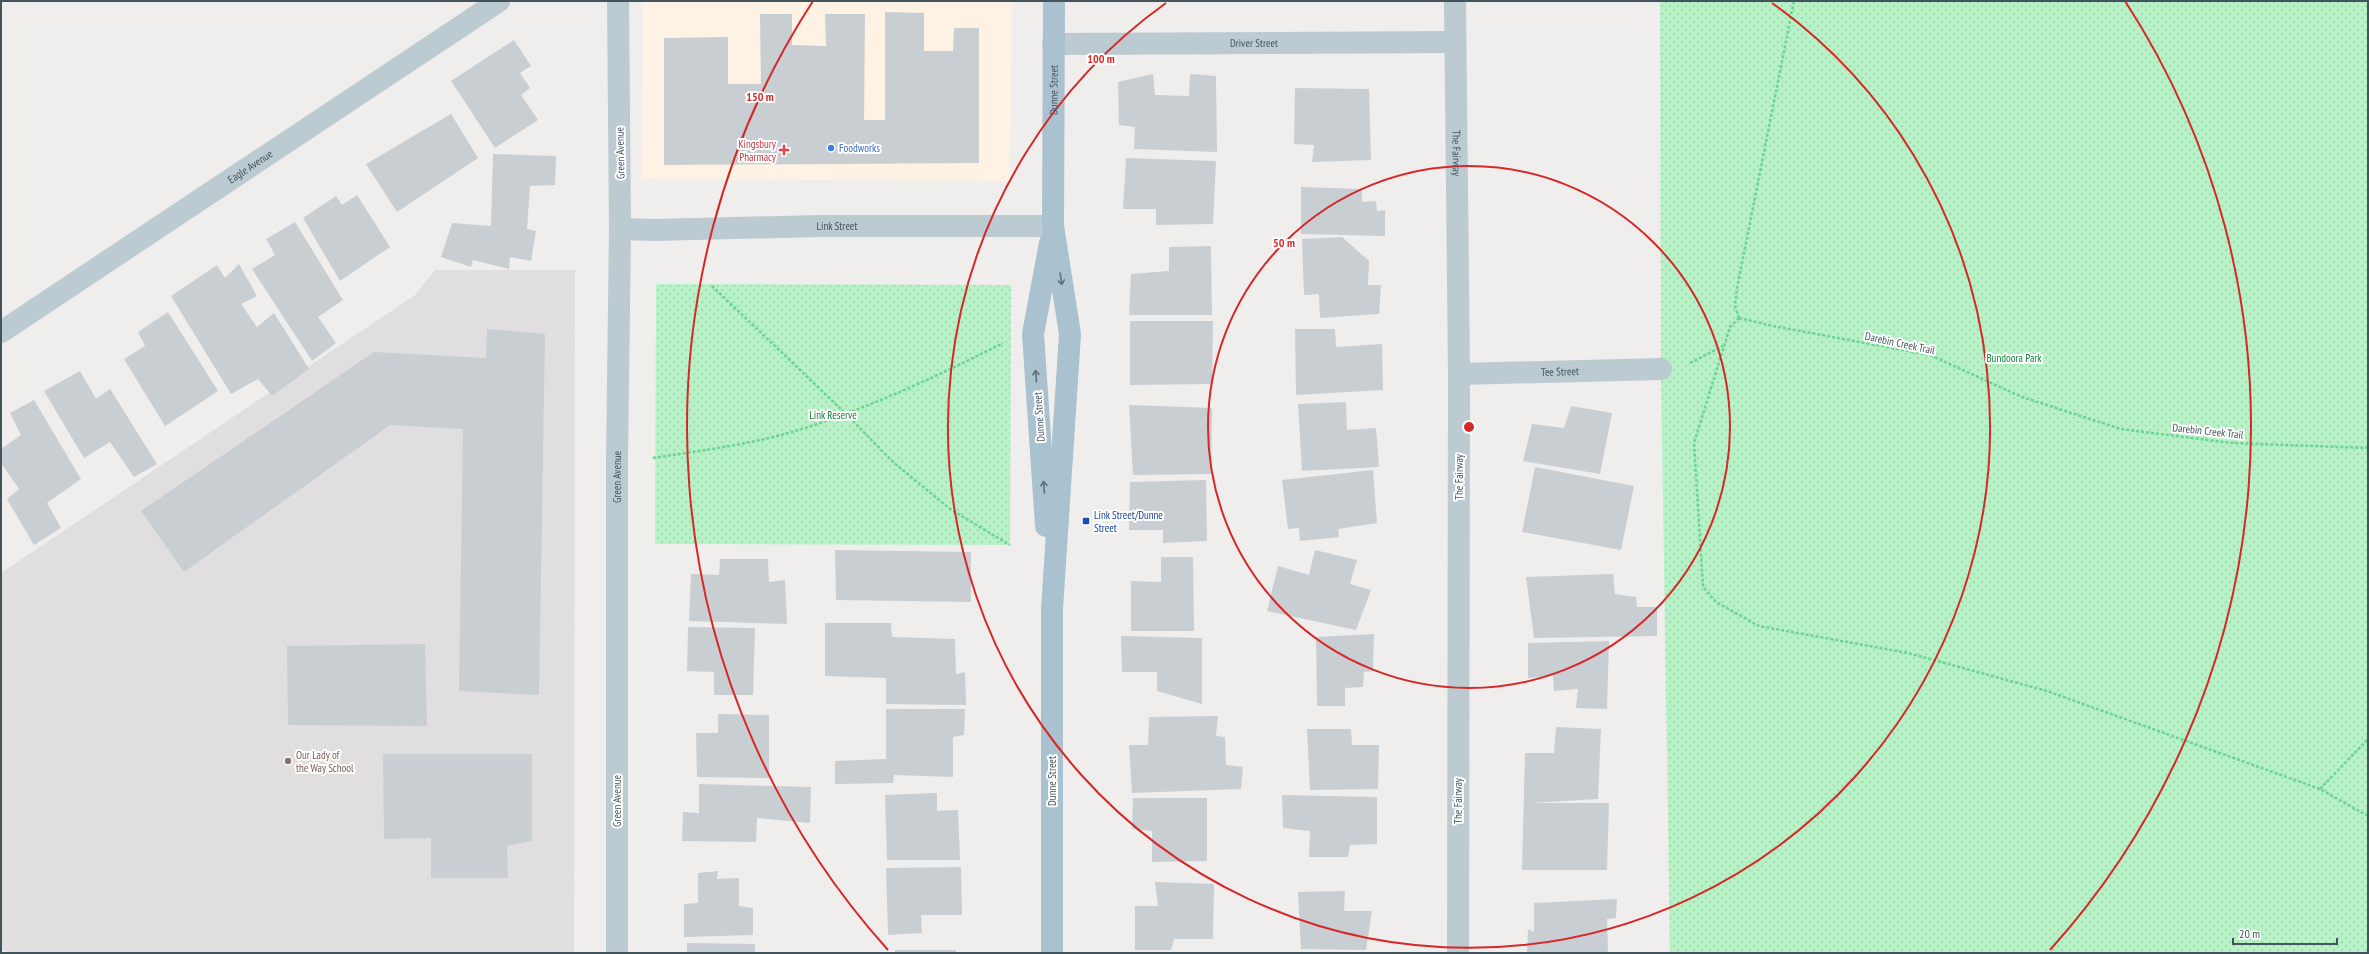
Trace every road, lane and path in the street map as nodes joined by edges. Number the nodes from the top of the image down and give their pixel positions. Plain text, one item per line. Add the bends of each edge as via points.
1 (499, 1) edge
2 (618, 1) edge
3 (1054, 1) edge
4 (1455, 1) edge
5 (1794, 1) edge
6 (1454, 42) junction
7 (1054, 44) junction
8 (1053, 226) junction
9 (620, 229) junction
10 (712, 286) dead end
11 (1739, 318) junction
12 (1, 332) edge
13 (1004, 342) dead end
14 (1724, 346) junction
15 (1661, 369) joint
16 (1459, 374) junction
17 (845, 413) junction
18 (2368, 448) edge
19 (653, 458) dead end
20 (1010, 545) dead end
21 (1052, 609) junction
22 (2368, 739) edge
23 (2320, 790) junction
24 (2368, 816) edge
25 (618, 953) edge
26 (1052, 953) edge
27 (1458, 953) edge

1 - 12 street, Eagle Avenue
2 - 9 street, Green Avenue
3 - 7 main road, Dunne Street
4 - 6 street, The Fairway
5 - 11 path via 1737,288 1735,306
6 - 7 street, Driver Street
6 - 16 street, The Fairway
7 - 8 main road, Dunne Street
8 - 9 street, Link Street
8 -> 21 main road, Dunne Street via 1070,334
21 -> 8 main road, Dunne Street via 1033,334
9 - 25 street, Green Avenue via 617,458
10 - 17 path
11 - 14 path via 1730,327
11 - 18 path, Darebin Creek Trail via 1930,355 2022,397 2121,429 2232,443
13 - 17 path via 937,376
14 - 15 path via 1696,362
14 - 23 path via 1694,443 1703,587 1716,602 1759,626 1908,653 2047,690
15 - 16 street, Tee Street
16 - 27 street, The Fairway
17 - 19 path via 805,428 738,444
17 - 20 path via 893,462 950,509
21 - 26 main road, Dunne Street
22 - 23 path
23 - 24 path

